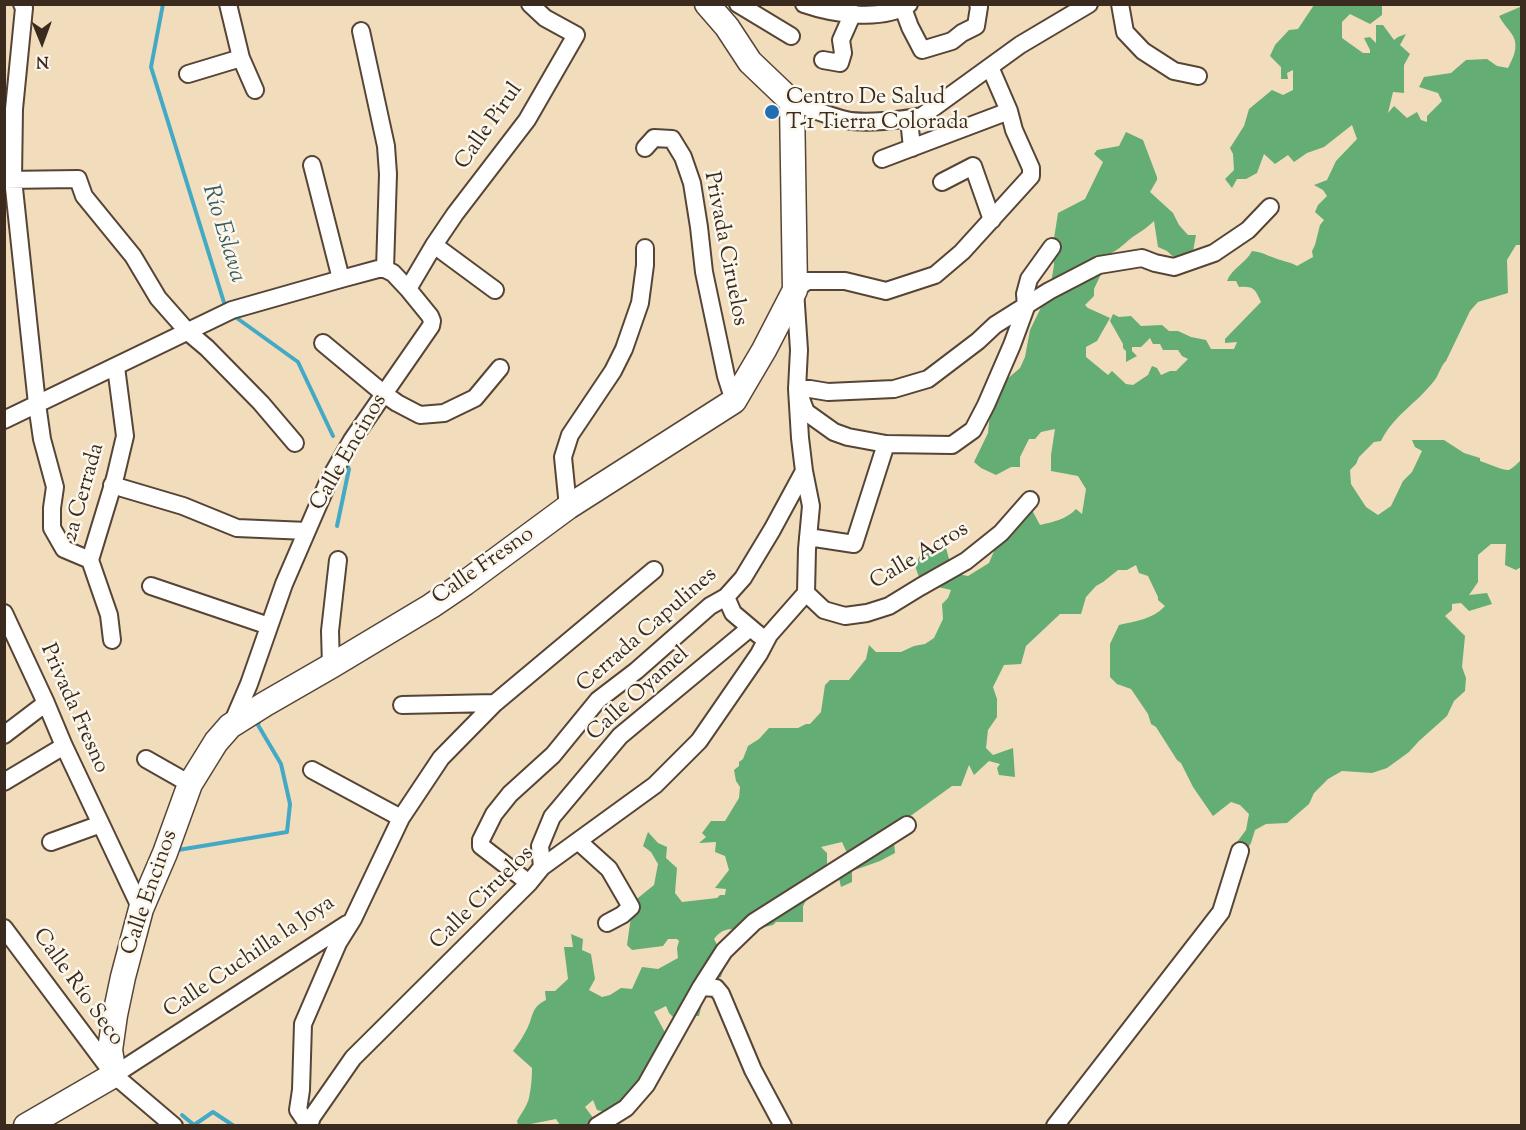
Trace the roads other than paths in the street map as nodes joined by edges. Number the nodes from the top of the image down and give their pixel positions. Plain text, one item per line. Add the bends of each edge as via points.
1 (22, 4) edge
2 (228, 4) edge
3 (530, 4) edge
4 (707, 4) edge
5 (738, 4) edge
6 (747, 4) edge
7 (804, 4) edge
8 (978, 4) edge
9 (1089, 4) edge
10 (1120, 4) edge
11 (906, 6) edge
12 (822, 7) edge
13 (853, 13) junction
14 (760, 17) junction
15 (361, 31) dead end
16 (791, 36) dead end
17 (241, 57) junction
18 (823, 60) dead end
19 (990, 67) junction
20 (188, 74) dead end
21 (1198, 76) dead end
22 (255, 90) dead end
23 (792, 102) junction
24 (9, 109) edge
25 (1009, 111) junction
26 (909, 119) junction
27 (645, 148) dead end
28 (912, 148) junction
29 (882, 159) dead end
30 (312, 165) dead end
31 (9, 179) edge
32 (942, 182) dead end
33 (1264, 213) dead end
34 (992, 220) junction
35 (434, 245) junction
36 (1052, 247) dead end
37 (645, 248) dead end
38 (385, 269) junction
39 (340, 279) junction
40 (408, 289) junction
41 (495, 290) dead end
42 (795, 290) junction
43 (1026, 307) junction
44 (188, 332) junction
45 (323, 343) dead end
46 (116, 367) junction
47 (500, 368) dead end
48 (797, 389) junction
49 (383, 393) junction
50 (734, 401) junction
51 (37, 404) junction
52 (4, 420) edge
53 (295, 443) dead end
54 (886, 444) junction
55 (804, 471) junction
56 (112, 485) junction
57 (1030, 500) dead end
58 (568, 507) junction
59 (307, 531) junction
60 (808, 537) junction
61 (90, 560) junction
62 (338, 560) dead end
63 (654, 570) dead end
64 (151, 586) dead end
65 (806, 593) junction
66 (726, 597) junction
67 (4, 613) edge
68 (269, 626) junction
69 (750, 628) junction
70 (769, 635) junction
71 (112, 639) dead end
72 (331, 666) junction
73 (46, 703) junction
74 (495, 703) junction
75 (402, 705) dead end
76 (230, 726) junction
77 (4, 735) edge
78 (64, 746) junction
79 (146, 759) dead end
80 (312, 770) dead end
81 (4, 782) edge
82 (190, 784) junction
83 (401, 818) junction
84 (101, 824) junction
85 (907, 825) dead end
86 (578, 841) junction
87 (51, 842) dead end
88 (1240, 851) dead end
89 (542, 867) junction
90 (529, 883) junction
91 (141, 909) junction
92 (353, 919) junction
93 (607, 923) dead end
94 (4, 927) edge
95 (701, 987) junction
96 (114, 1075) junction
97 (26, 1125) edge
98 (174, 1125) edge
99 (309, 1125) edge
100 (597, 1125) edge
101 (783, 1125) edge
102 (1055, 1125) edge

1 - 24 street
2 - 17 street
3 - 35 street, Calle Pirul via 545,18 576,35 527,120
4 - 23 street via 750,62
5 - 14 street
6 - 14 street
7 - 12 street
8 - 11 street via 976,26 952,40 922,50 910,27
9 - 19 street
10 - 21 street via 1125,32 1143,51 1174,71
11 - 13 street via 878,15
12 - 13 street
13 - 18 street via 841,40 840,63
14 - 16 street
15 - 38 street via 386,147
17 - 20 street
17 - 22 street
19 - 25 street
19 - 26 street via 922,116
23 - 26 street via 848,121
23 - 42 street
24 - 31 street
25 - 28 street
25 - 34 street via 1031,176
26 - 28 street
27 - 50 street, Privada Ciruelos via 654,138 672,139 683,157 692,183 704,272
28 - 29 street
30 - 39 street
31 - 44 street via 78,179 84,196
31 - 51 street
32 - 34 street via 973,166
33 - 43 street via 1248,230 1214,253 1174,267 1142,258 1099,265
34 - 42 street via 936,275 886,291 845,281 807,281
35 - 40 street, Calle Pirul
35 - 41 street
36 - 43 street via 1029,279
37 - 58 street via 640,303 624,349 570,435 563,457
38 - 39 street
38 - 40 street, Calle Encinos
39 - 44 street via 228,312
40 - 49 street, Calle Encinos via 430,316 431,326
42 - 48 street
42 - 50 street
43 - 48 street via 995,325 928,379 894,389
43 - 54 street via 973,430 952,445
44 - 46 street
44 - 53 street via 261,403
45 - 49 street
46 - 51 street
46 - 56 street, 2a Cerrada via 124,436
47 - 49 street via 475,398 444,413 420,415
48 - 54 street via 806,412 834,432
48 - 55 street
49 - 59 street, Calle Encinos via 329,480
50 - 58 street, Calle Fresno
51 - 52 street
51 - 61 street via 55,487 52,528 64,549
54 - 60 street via 854,544
55 - 60 street via 811,506
55 - 66 street, Cerrada Capulines via 743,578
56 - 59 street via 183,506 237,528
56 - 61 street, 2a Cerrada
57 - 65 street, Calle Acros via 1001,533 966,561 889,606 845,616 824,610
58 - 72 street, Calle Fresno via 456,589
59 - 68 street, Calle Encinos
60 - 65 street
61 - 71 street via 109,615
62 - 72 street via 330,631
63 - 74 street, Calle Cuchilla la Joya
64 - 68 street
65 - 70 street
66 - 69 street via 733,613
66 - 90 street, Cerrada Capulines via 710,606 598,700 553,755 494,814 481,846
67 - 73 street, Privada Fresno
68 - 76 street, Calle Encinos
69 - 70 street via 759,636
69 - 89 street, Calle Oyamel via 620,736 552,817 540,846
70 - 86 street, Calle Ciruelos via 699,741 655,785
72 - 76 street, Calle Fresno
73 - 77 street
73 - 78 street, Privada Fresno
74 - 75 street
74 - 83 street, Calle Cuchilla la Joya via 441,758
76 - 82 street, Calle Encinos
78 - 81 street
78 - 84 street, Privada Fresno
79 - 82 street
80 - 83 street
82 - 91 street, Calle Encinos
83 - 92 street, Calle Cuchilla la Joya
84 - 87 street
84 - 91 street, Privada Fresno
85 - 95 street via 754,922 724,951
86 - 89 street, Calle Ciruelos
86 - 93 street via 609,869 631,907
88 - 102 street via 1221,912
89 - 90 street, Calle Ciruelos
90 - 99 street, Calle Ciruelos via 353,1058
91 - 96 street, Calle Encinos via 115,1015 110,1050
92 - 96 street, Calle Cuchilla la Joya
92 - 99 street, Calle Ciruelos via 338,943 303,1024 298,1110
94 - 96 street, Calle Río Seco
95 - 100 street via 646,1085 626,1108
95 - 101 street via 716,988 721,993 753,1070
96 - 97 street
96 - 98 street, Calle Río Seco

